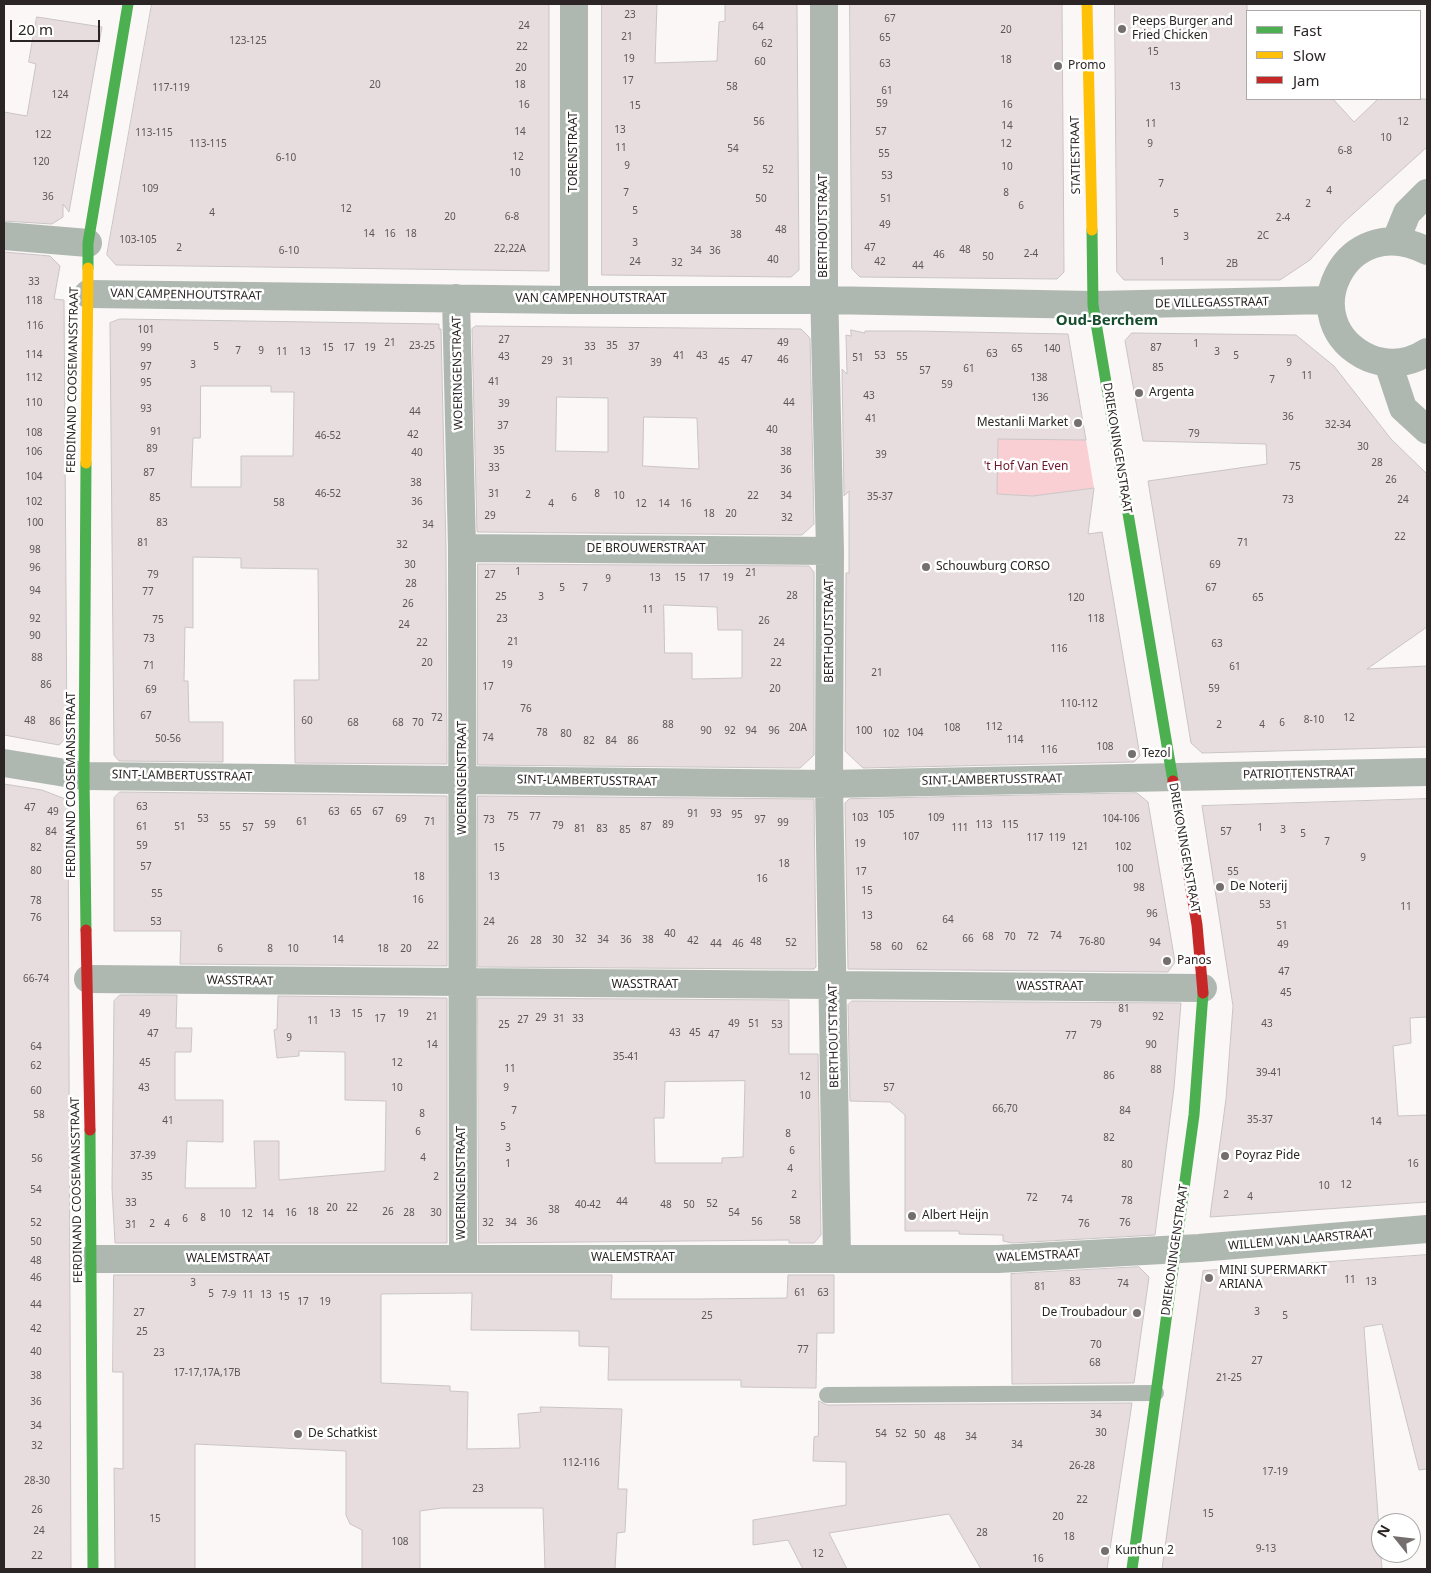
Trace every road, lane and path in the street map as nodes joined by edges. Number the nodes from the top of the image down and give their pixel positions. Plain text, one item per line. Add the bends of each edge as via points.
1 (128, 4) edge
2 (574, 4) edge
3 (824, 4) edge
4 (1087, 4) edge
5 (1427, 193) edge
6 (4, 236) edge
7 (1396, 240) junction
8 (88, 244) junction
9 (1427, 251) edge
10 (88, 294) junction
11 (456, 298) junction
12 (574, 300) junction
13 (824, 300) junction
14 (1330, 300) junction
15 (1093, 306) junction
16 (1427, 352) edge
17 (1382, 362) junction
18 (1427, 430) edge
19 (462, 548) junction
20 (830, 551) junction
21 (4, 763) edge
22 (1427, 772) edge
23 (84, 776) junction
24 (1172, 776) junction
25 (463, 779) junction
26 (829, 784) junction
27 (88, 979) junction
28 (462, 984) junction
29 (833, 986) junction
30 (1203, 988) junction
31 (1427, 1229) edge
32 (1174, 1249) junction
33 (463, 1258) junction
34 (837, 1258) junction
35 (92, 1259) junction
36 (1156, 1393) junction
37 (827, 1395) dead end
38 (94, 1569) edge
39 (1132, 1569) edge

1 - 8 street, FERDINAND COOSEMANSSTRAAT
2 - 12 street, TORENSTRAAT
3 - 13 street, BERTHOUTSTRAAT
4 - 15 street, STATIESTRAAT
5 - 7 street via 1407,213
6 - 8 street
7 - 9 street
7 - 14 street via 1364,247 1351,257 1340,270
8 - 10 street, FERDINAND COOSEMANSSTRAAT
10 - 11 street, VAN CAMPENHOUTSTRAAT
10 - 23 street, FERDINAND COOSEMANSSTRAAT
11 - 12 street, VAN CAMPENHOUTSTRAAT
11 - 19 street, WOERINGENSTRAAT
12 - 13 street, VAN CAMPENHOUTSTRAAT
13 - 15 street, VAN CAMPENHOUTSTRAAT
13 - 20 street, BERTHOUTSTRAAT
14 - 15 street, DE VILLEGASSTRAAT
14 - 17 street via 1343,338 1359,353
15 - 24 street, DRIEKONINGENSTRAAT
16 - 17 street via 1414,359
17 - 18 street via 1403,408
19 - 20 street, DE BROUWERSTRAAT
19 - 25 street, WOERINGENSTRAAT
20 - 26 street, BERTHOUTSTRAAT
21 - 23 street, SINT-LAMBERTUSSTRAAT
22 - 24 street, PATRIOTTENSTRAAT
23 - 25 street, SINT-LAMBERTUSSTRAAT
23 - 27 street, FERDINAND COOSEMANSSTRAAT
24 - 26 street, SINT-LAMBERTUSSTRAAT
24 - 30 street, DRIEKONINGENSTRAAT via 1197,925
25 - 26 street, SINT-LAMBERTUSSTRAAT
25 - 28 street, WOERINGENSTRAAT
26 - 29 street, BERTHOUTSTRAAT
27 - 28 street, WASSTRAAT
27 - 35 street, FERDINAND COOSEMANSSTRAAT
28 - 29 street, WASSTRAAT
28 - 33 street, WOERINGENSTRAAT
29 - 30 street, WASSTRAAT
29 - 34 street, BERTHOUTSTRAAT
30 - 32 street, DRIEKONINGENSTRAAT via 1194,1115
31 - 32 street, WILLEM VAN LAARSTRAAT
32 - 34 street, WALEMSTRAAT via 998,1259
32 - 36 street, DRIEKONINGENSTRAAT
33 - 34 street, WALEMSTRAAT
33 - 35 street, WALEMSTRAAT
35 - 38 street, FERDINAND COOSEMANSSTRAAT
36 - 37 lane
36 - 39 street, DRIEKONINGENSTRAAT

